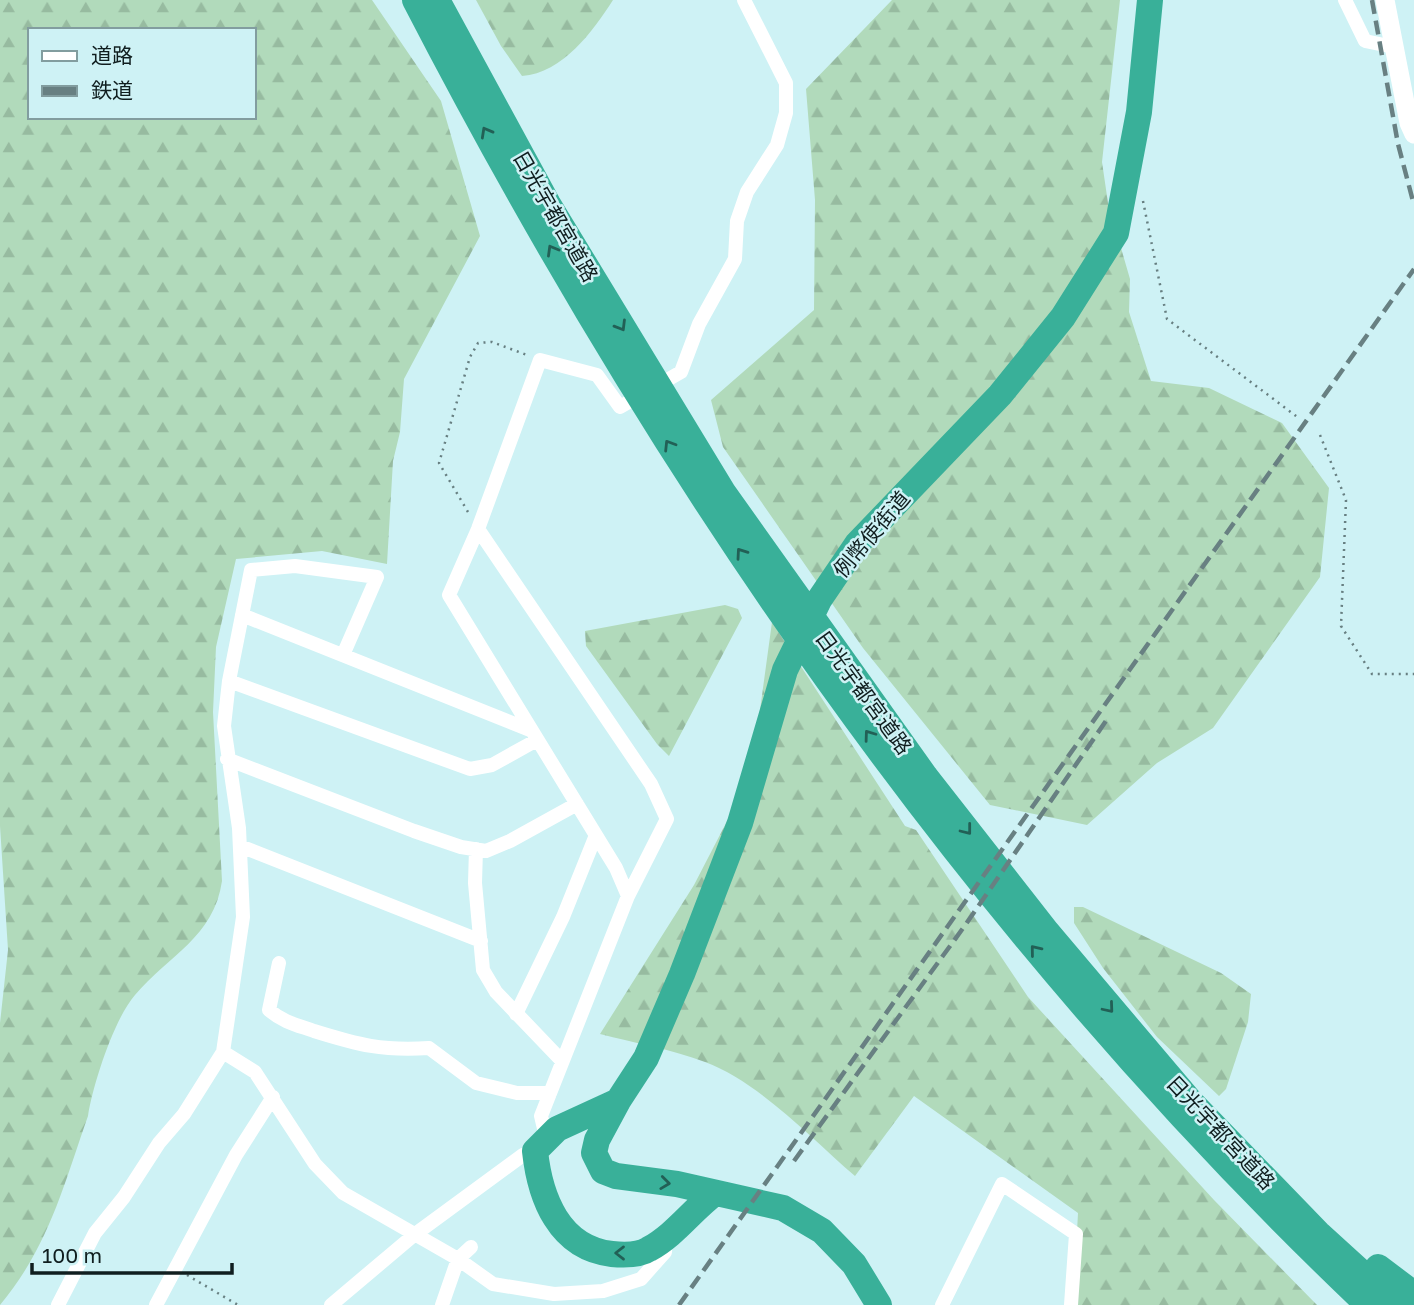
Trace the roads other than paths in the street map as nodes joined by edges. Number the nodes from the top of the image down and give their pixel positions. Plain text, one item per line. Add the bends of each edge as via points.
1 (415, 0) edge
2 (437, 0) edge
3 (744, 0) edge
4 (1150, 0) edge
5 (1345, 0) edge
6 (1385, 0) edge
7 (1394, 47) junction
8 (1414, 134) edge
9 (540, 209) junction
10 (478, 528) junction
11 (242, 615) junction
12 (343, 654) junction
13 (229, 681) junction
14 (534, 735) junction
15 (228, 759) junction
16 (577, 804) junction
17 (596, 835) junction
18 (240, 846) junction
19 (476, 849) junction
20 (628, 896) junction
21 (481, 941) junction
22 (279, 963) dead end
23 (516, 1014) junction
24 (223, 1052) junction
25 (562, 1061) junction
26 (550, 1093) junction
27 (273, 1097) junction
28 (618, 1101) junction
29 (1183, 1107) junction
30 (540, 1144) junction
31 (715, 1193) junction
32 (414, 1235) junction
33 (666, 1237) junction
34 (471, 1247) dead end
35 (458, 1259) junction
36 (603, 1291) junction
37 (1414, 1294) edge
38 (58, 1305) edge
39 (156, 1305) edge
40 (331, 1305) edge
41 (442, 1305) edge
42 (586, 1305) edge
43 (879, 1305) edge
44 (942, 1305) edge
45 (1071, 1305) edge
46 (1368, 1305) edge
47 (1397, 1305) edge

9 -> 1 highway, 日光宇都宮道路
2 - 9 highway, 日光宇都宮道路
3 - 10 street via 786,83 786,113 777,145 747,192 737,221 735,259 699,324 681,372 620,407 597,375 540,360
4 - 28 highway, 例幣使街道 via 1129,176 1116,233 1063,317 1000,395 857,544 819,600 785,670 740,823 682,974 646,1058
5 - 7 street via 1365,41
6 - 7 street
7 - 8 street
9 - 29 highway, 日光宇都宮道路 via 714,497 828,660 1098,1026
10 - 14 street via 449,594
10 - 20 street via 651,784 667,819
11 - 12 street
11 - 12 street via 251,570 295,566 377,577
11 - 13 street
12 - 14 street
13 - 14 street via 470,769 492,765
13 - 15 street via 224,726
14 - 16 street
15 - 18 street
15 - 19 street via 414,831
16 - 17 street
16 - 19 street via 510,841 486,851
17 - 20 street
17 - 23 street via 564,917
18 - 21 street
18 - 24 street via 243,917
19 - 21 street
20 - 25 street
21 - 23 street via 483,970
22 - 26 street via 269,1010 281,1020 359,1046 429,1048 476,1083 517,1093
23 - 25 street
24 - 27 street via 255,1072
24 - 38 street via 184,1114 94,1233
25 - 26 street
26 - 30 street via 541,1116
27 - 32 street via 316,1164 343,1193
27 - 39 street via 236,1155
28 - 30 highway via 580,1117
28 -> 31 highway, 例幣使街道 via 594,1153 604,1171
29 - 37 highway
29 - 46 highway, 日光宇都宮道路 via 1244,1185
29 - 47 highway, 日光宇都宮道路
30 - 32 street
33 -> 30 highway via 646,1251 620,1254 590,1249 576,1241 564,1231 545,1200
31 - 33 highway
31 - 43 highway, 例幣使街道 via 783,1208 822,1231 854,1264
32 - 35 street
32 - 40 street
33 - 36 street via 665,1252 641,1279
34 - 35 street
35 - 36 street via 493,1284 554,1294
35 - 41 street
36 - 42 street
44 - 45 street via 1002,1184 1076,1234

